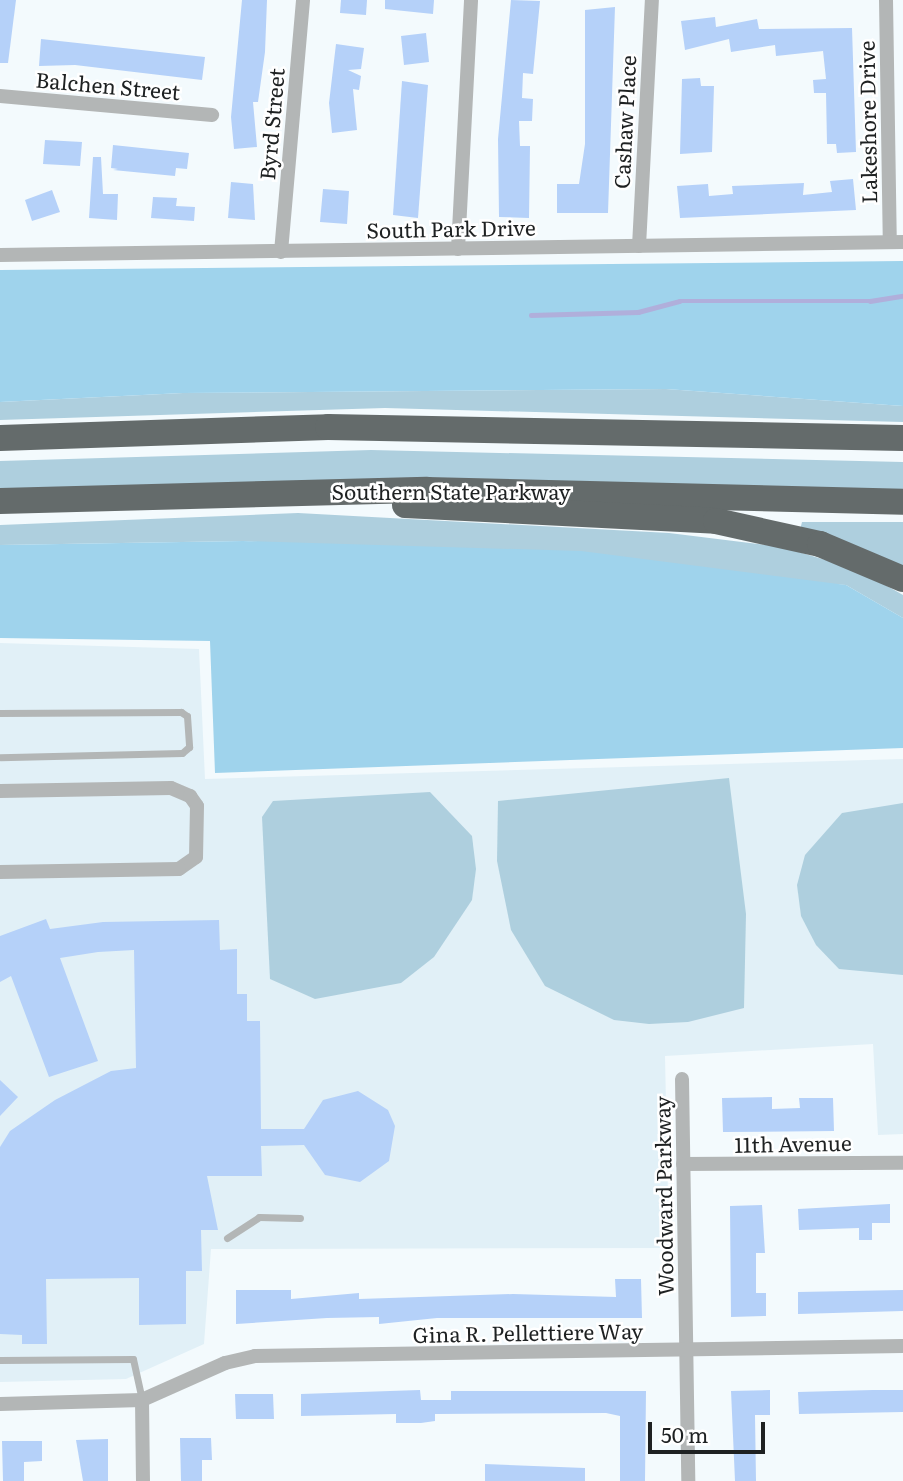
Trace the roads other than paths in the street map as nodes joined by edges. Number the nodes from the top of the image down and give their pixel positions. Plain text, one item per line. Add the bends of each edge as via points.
1 (303, 0) edge
2 (471, 0) edge
3 (652, 0) edge
4 (887, 0) edge
5 (0, 96) edge
6 (212, 115) dead end
7 (897, 242) edge
8 (639, 246) junction
9 (458, 249) junction
10 (281, 251) junction
11 (0, 255) edge
12 (0, 438) edge
13 (903, 438) edge
14 (278, 491) junction
15 (0, 500) edge
16 (903, 502) edge
17 (903, 579) edge
18 (0, 713) edge
19 (0, 757) edge
20 (0, 791) edge
21 (0, 872) edge
22 (682, 1079) dead end
23 (903, 1163) edge
24 (683, 1164) junction
25 (300, 1218) dead end
26 (227, 1238) dead end
27 (903, 1346) edge
28 (686, 1350) junction
29 (0, 1360) edge
30 (142, 1401) junction
31 (0, 1404) edge
32 (143, 1481) edge
33 (688, 1481) edge

1 - 10 street, Byrd Street
2 - 9 street
3 - 8 street, Cashaw Place
4 - 7 street, Lakeshore Drive
5 - 6 street, Balchen Street
7 - 8 street, South Park Drive
8 - 9 street, South Park Drive
9 - 10 street, South Park Drive
10 - 11 street, South Park Drive
12 - 13 highway via 328,428
14 - 15 highway, Southern State Parkway
14 - 16 highway, Southern State Parkway via 572,492
14 - 17 highway via 461,511 628,513 716,521 820,544
18 - 19 lane via 181,712 187,716 189,747 182,753
20 - 21 street via 171,788 191,796 197,806 196,857 179,869
22 - 24 street, Woodward Parkway
23 - 24 street, 11th Avenue
24 - 28 street, Woodward Parkway
25 - 26 lane via 259,1217
27 - 28 street, Gina R. Pellettiere Way
28 - 30 street, Gina R. Pellettiere Way via 255,1356 225,1363
28 - 33 street, Woodward Parkway
29 - 30 lane via 133,1359
30 - 31 street
30 - 32 street

